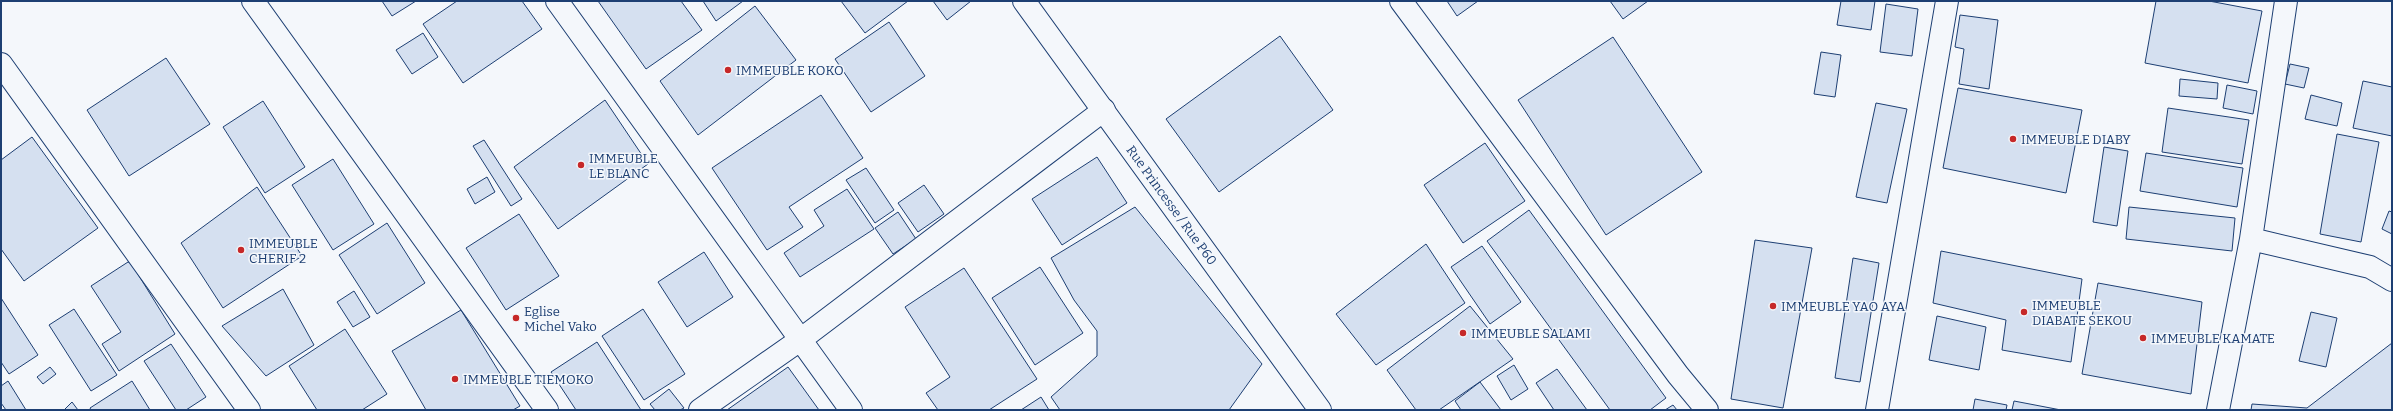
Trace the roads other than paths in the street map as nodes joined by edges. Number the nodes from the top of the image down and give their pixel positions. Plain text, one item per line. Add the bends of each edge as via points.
1 (253, 1) edge
2 (557, 1) edge
3 (1024, 1) edge
4 (1401, 1) edge
5 (1947, 1) edge
6 (2286, 1) edge
7 (1, 64) edge
8 (1104, 110) junction
9 (2251, 239) junction
10 (2392, 280) edge
11 (800, 340) junction
12 (249, 410) edge
13 (547, 410) edge
14 (700, 410) edge
15 (851, 410) edge
16 (1320, 410) edge
17 (1707, 410) edge
18 (1877, 410) edge
19 (2218, 410) edge

1 - 13 street
2 - 11 street
3 - 8 street, Rue Princesse / Rue P60
4 - 17 street via 1678,375
5 - 18 street
6 - 9 street
7 - 12 street
8 - 11 street
8 - 16 street, Rue Princesse / Rue P60
9 - 10 street via 2370,267
9 - 19 street
11 - 14 street
11 - 15 street

